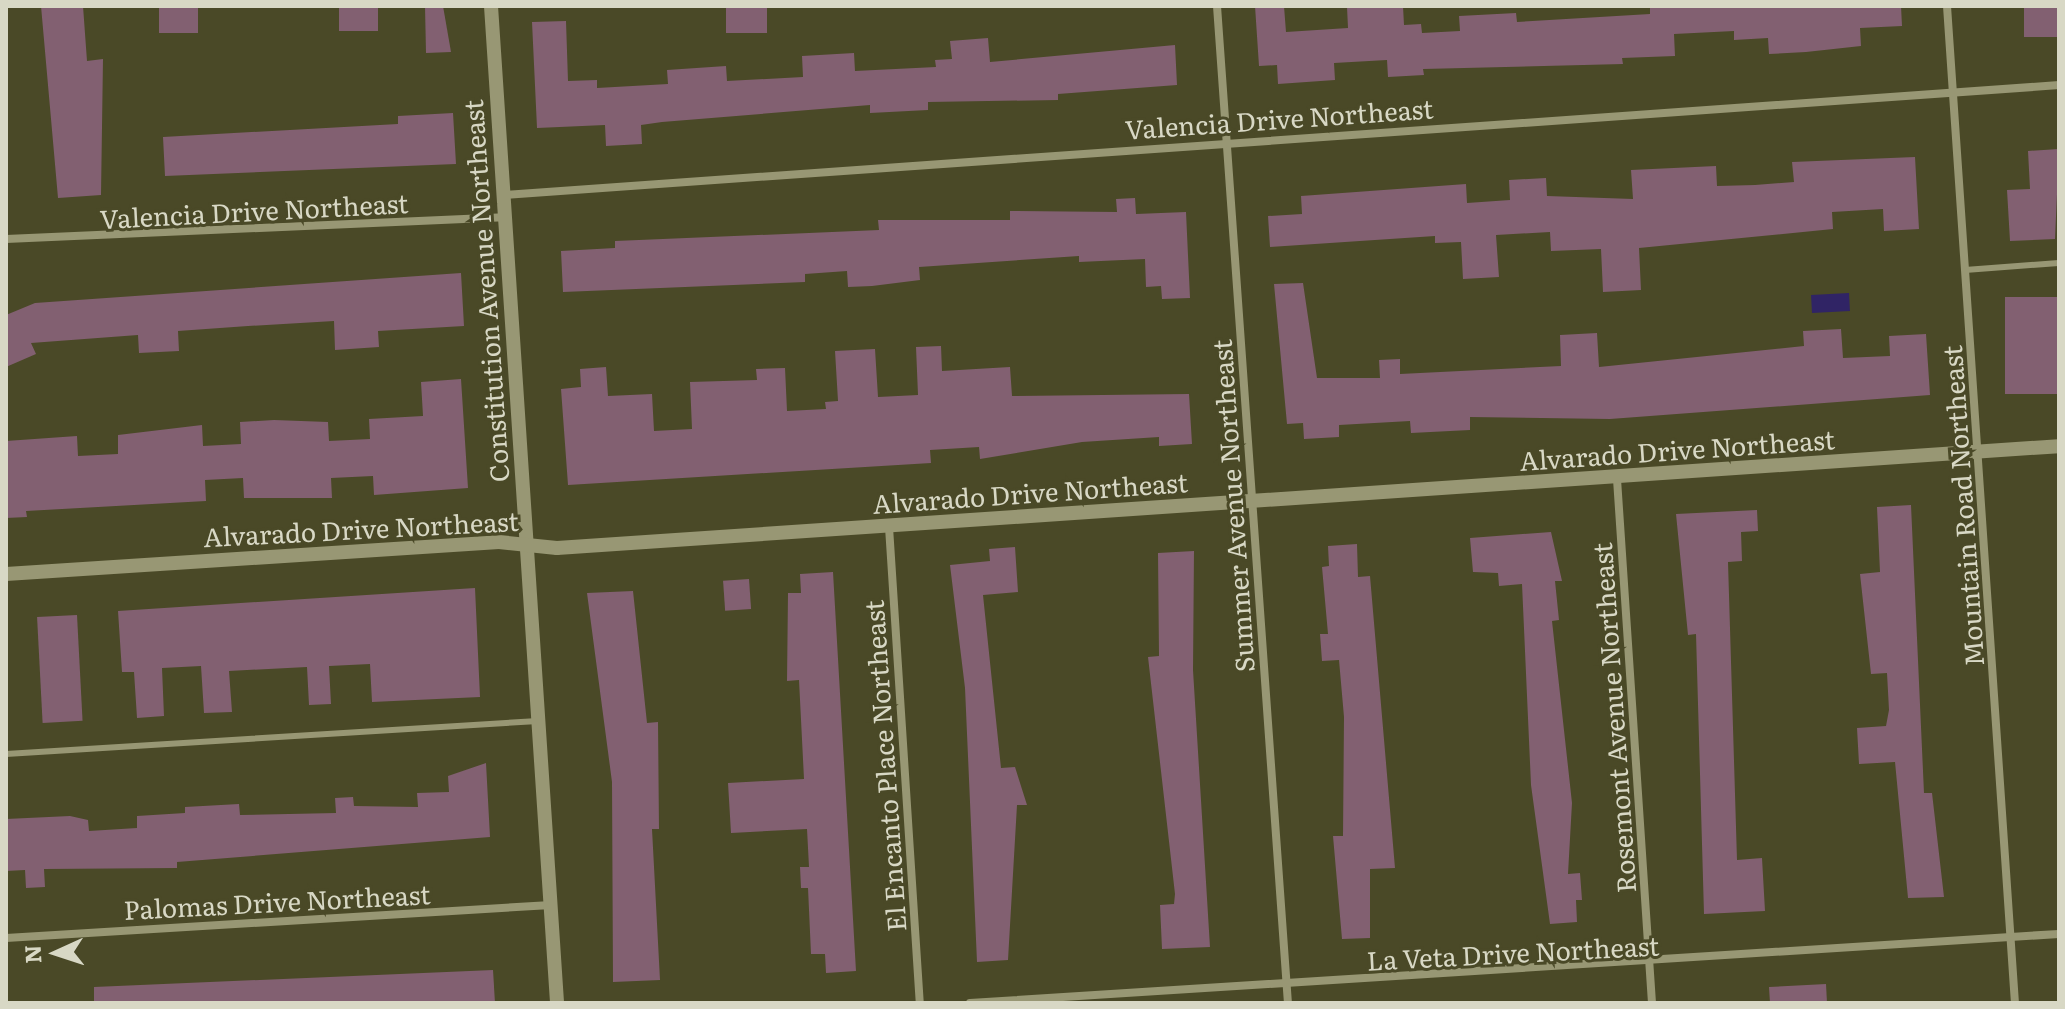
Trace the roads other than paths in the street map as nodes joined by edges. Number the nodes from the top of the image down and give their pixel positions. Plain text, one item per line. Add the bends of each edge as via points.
1 (491, 6) edge
2 (1217, 6) edge
3 (1947, 6) edge
4 (2059, 85) edge
5 (1952, 92) junction
6 (1226, 141) junction
7 (503, 195) junction
8 (504, 217) junction
9 (6, 239) edge
10 (2059, 263) edge
11 (1965, 270) junction
12 (2059, 446) edge
13 (1979, 450) junction
14 (1617, 479) junction
15 (1252, 499) junction
16 (889, 527) junction
17 (526, 542) junction
18 (6, 574) edge
19 (538, 721) junction
20 (6, 754) edge
21 (551, 905) junction
22 (2059, 934) edge
23 (2011, 937) junction
24 (6, 938) edge
25 (1650, 965) junction
26 (1287, 985) junction
27 (557, 1003) edge
28 (920, 1003) edge
29 (970, 1003) edge
30 (1288, 1003) edge
31 (1652, 1003) edge
32 (2015, 1003) edge

1 - 7 street, Constitution Avenue Northeast
2 - 6 street, Summer Avenue Northeast
3 - 5 street, Mountain Road Northeast
4 - 5 street, Valencia Drive Northeast
5 - 6 street, Valencia Drive Northeast
5 - 11 street, Mountain Road Northeast
6 - 7 street, Valencia Drive Northeast
6 - 15 street, Summer Avenue Northeast
7 - 8 street, Constitution Avenue Northeast
8 - 9 street, Valencia Drive Northeast
8 - 17 street, Constitution Avenue Northeast
10 - 11 lane
11 - 13 street, Mountain Road Northeast
12 - 13 street, Alvarado Drive Northeast
13 - 14 street, Alvarado Drive Northeast
13 - 23 street, Mountain Road Northeast
14 - 15 street, Alvarado Drive Northeast
14 - 25 street, Rosemont Avenue Northeast
15 - 16 street, Alvarado Drive Northeast
15 - 26 street, Summer Avenue Northeast
16 - 17 street, Alvarado Drive Northeast via 557,548
16 - 28 street, El Encanto Place Northeast
17 - 18 street, Alvarado Drive Northeast
17 - 19 street, Constitution Avenue Northeast
19 - 20 lane
19 - 21 street, Constitution Avenue Northeast
21 - 24 street, Palomas Drive Northeast
21 - 27 street, Constitution Avenue Northeast
22 - 23 street, La Veta Drive Northeast
23 - 25 street, La Veta Drive Northeast
23 - 32 street, Mountain Road Northeast
25 - 26 street, La Veta Drive Northeast
25 - 31 street, Rosemont Avenue Northeast
26 - 29 street, La Veta Drive Northeast
26 - 30 street, Summer Avenue Northeast

